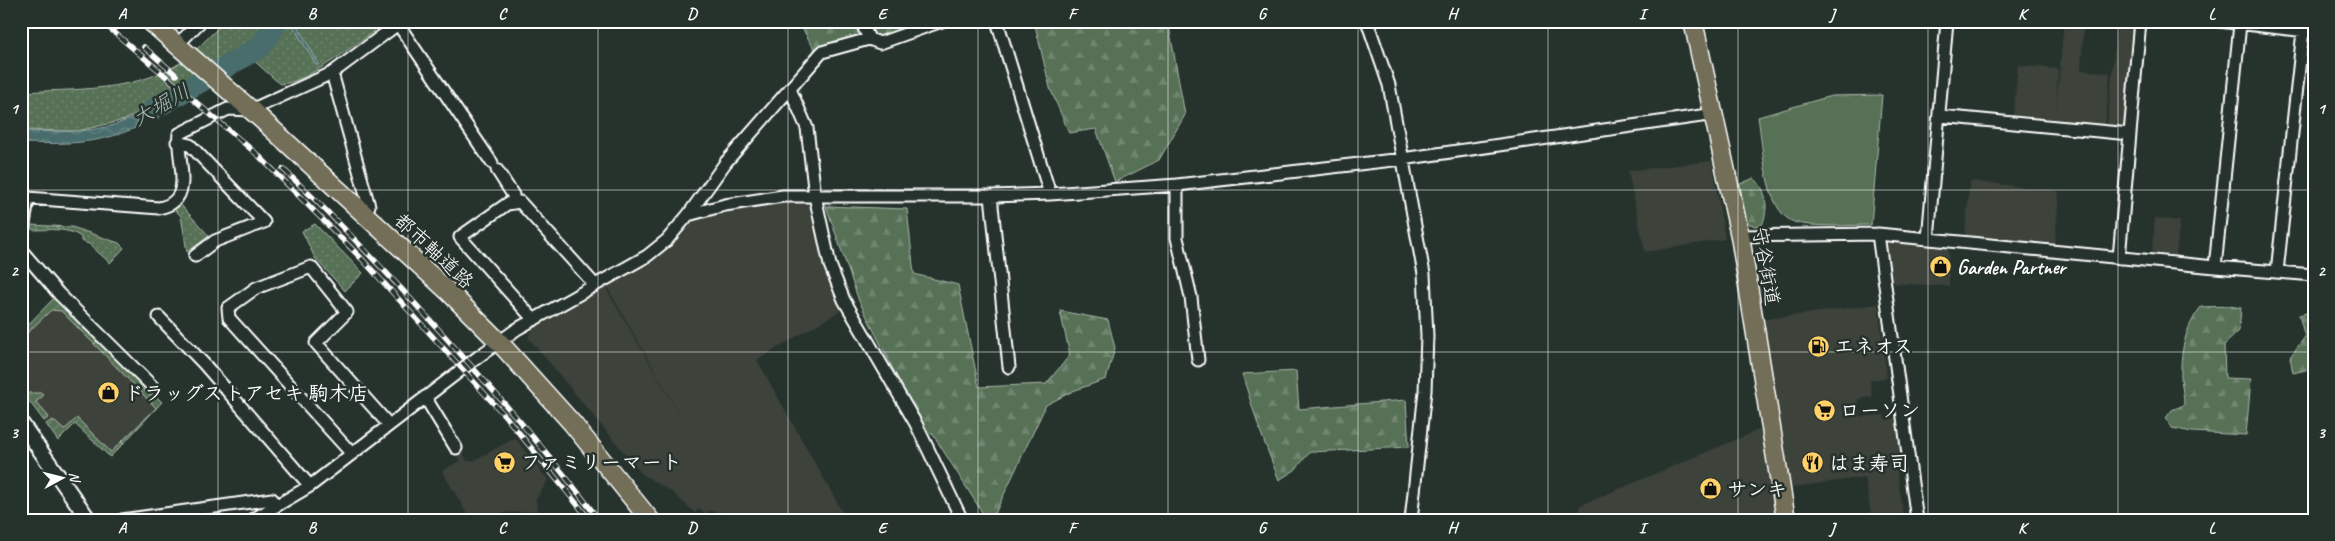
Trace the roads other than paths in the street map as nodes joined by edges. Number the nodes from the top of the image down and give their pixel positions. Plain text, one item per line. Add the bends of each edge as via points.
1 (150, 21) edge
2 (201, 21) edge
3 (862, 21) edge
4 (942, 21) edge
5 (997, 21) edge
6 (1367, 21) edge
7 (1692, 21) edge
8 (1947, 21) edge
9 (2140, 21) edge
10 (2219, 21) edge
11 (400, 23) edge
12 (2240, 24) junction
13 (2263, 24) edge
14 (2308, 32) edge
15 (172, 38) edge
16 (869, 39) junction
17 (332, 73) junction
18 (790, 89) junction
19 (251, 110) junction
20 (1715, 114) junction
21 (1940, 116) junction
22 (2130, 134) junction
23 (178, 142) junction
24 (1402, 159) junction
25 (1177, 185) junction
26 (1050, 194) junction
27 (815, 196) junction
28 (991, 196) junction
29 (513, 203) junction
30 (362, 215) junction
31 (688, 215) junction
32 (1878, 234) junction
33 (1740, 236) junction
34 (1928, 239) junction
35 (21, 244) edge
36 (21, 250) edge
37 (195, 256) dead end
38 (2119, 258) junction
39 (2215, 267) junction
40 (2277, 272) junction
41 (2314, 275) edge
42 (595, 285) junction
43 (159, 316) dead end
44 (534, 320) junction
45 (499, 342) junction
46 (1198, 360) dead end
47 (1009, 367) dead end
48 (152, 386) dead end
49 (425, 397) junction
50 (21, 423) edge
51 (389, 425) junction
52 (456, 448) dead end
53 (352, 454) junction
54 (310, 486) junction
55 (276, 505) junction
56 (81, 517) edge
57 (122, 520) edge
58 (252, 520) edge
59 (650, 520) edge
60 (962, 520) edge
61 (1411, 520) edge
62 (1786, 520) edge
63 (1916, 520) edge

1 - 15 main road, 都市軸道路
2 - 15 street
3 - 16 street
4 - 16 street via 880,43
5 - 26 street
6 - 24 street via 1389,85
7 - 20 main road, 守谷街道
8 - 21 street
9 - 22 street
10 - 12 street
11 - 17 street
11 - 29 street via 513,194
12 - 13 street
12 - 39 street
13 - 14 street
14 - 40 street
15 - 19 main road, 都市軸道路
16 - 18 street via 822,52
17 - 19 street
17 - 30 street via 369,206
18 - 27 street via 807,128
18 - 31 street via 726,162
19 - 23 street via 228,109 178,134
19 - 30 main road, 都市軸道路
20 - 24 street
20 - 33 main road, 守谷街道
21 - 22 street
21 - 34 street
22 - 38 street
23 - 35 street via 183,179 174,202 159,208 28,198
23 - 37 street via 190,145 264,222 215,241
24 - 25 street
24 - 61 street via 1424,274 1427,336 1425,390
25 - 26 street
25 - 46 street via 1177,238 1190,297
26 - 28 street
27 - 28 street
27 - 31 street via 783,196 725,205
27 - 60 street via 830,265 844,300 916,424
28 - 47 street
29 - 42 street via 520,202
29 - 44 street via 460,237
30 - 45 main road, 都市軸道路 via 449,292
31 - 42 street via 648,256
32 - 33 street
32 - 34 street
32 - 63 street
33 - 62 main road, 守谷街道
34 - 38 street
36 - 48 street via 59,294
38 - 39 street
39 - 40 street
40 - 41 street
42 - 44 street
43 - 54 street
44 - 45 street
45 - 49 street
45 - 59 main road, 都市軸道路 via 572,423
49 - 51 street
49 - 52 street
50 - 56 street
51 - 53 street
51 - 53 street via 316,343 347,312 310,267 256,288 228,308 229,318
53 - 54 street
54 - 55 street
55 - 57 street via 272,499
55 - 58 street

